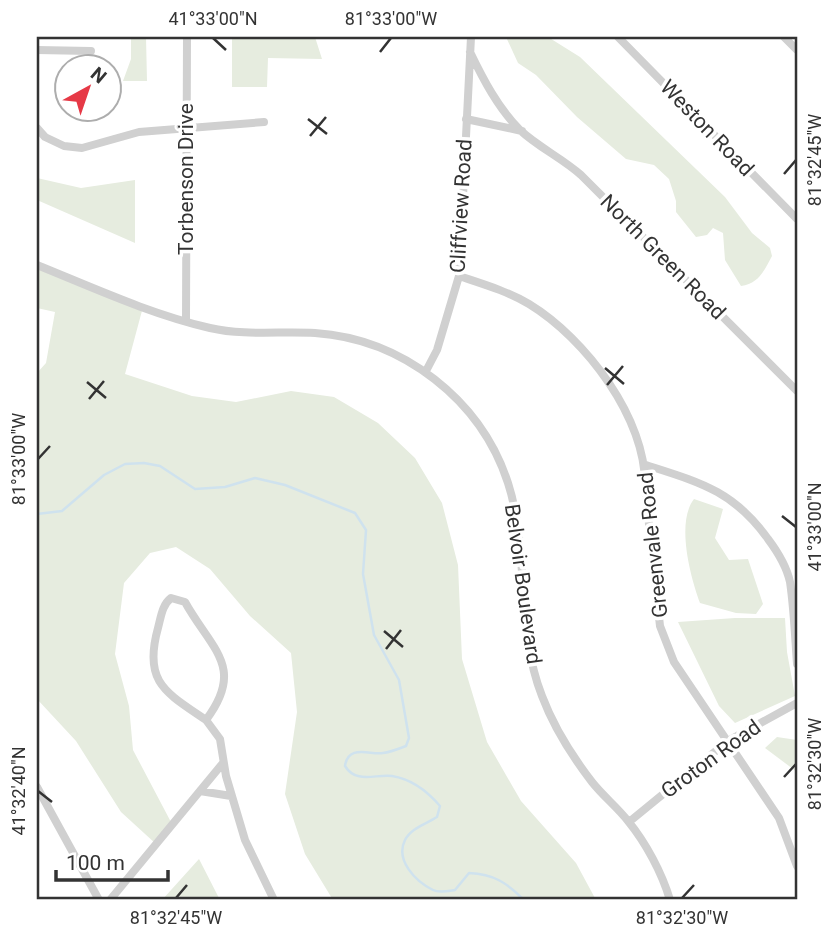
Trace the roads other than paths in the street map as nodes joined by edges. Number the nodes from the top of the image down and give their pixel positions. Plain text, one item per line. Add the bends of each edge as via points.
1 (187, 37) edge
2 (471, 37) edge
3 (784, 37) edge
4 (621, 38) edge
5 (37, 50) edge
6 (797, 50) edge
7 (90, 51) dead end
8 (470, 52) junction
9 (466, 120) junction
10 (264, 122) dead end
11 (37, 128) edge
12 (185, 129) junction
13 (522, 131) junction
14 (797, 219) edge
15 (37, 265) edge
16 (459, 276) junction
17 (186, 321) junction
18 (426, 370) junction
19 (797, 391) edge
20 (646, 465) junction
21 (797, 664) edge
22 (797, 703) edge
23 (206, 720) junction
24 (728, 741) junction
25 (223, 763) junction
26 (37, 787) edge
27 (201, 791) junction
28 (231, 796) junction
29 (629, 822) junction
30 (797, 866) edge
31 (99, 900) edge
32 (110, 900) edge
33 (274, 900) edge
34 (670, 900) edge

1 - 12 street, Torbenson Drive
2 - 8 street, Cliffview Road
3 - 6 street
4 - 14 street, Weston Road
5 - 7 street
8 - 9 street, Cliffview Road
8 - 13 street, North Green Road via 507,115
9 - 13 street, North Green Road
9 - 16 street, Cliffview Road
10 - 12 street
11 - 12 street via 64,146 82,148 139,132
12 - 17 street, Torbenson Drive
13 - 19 street, North Green Road via 581,175
15 - 17 street, Belvoir Boulevard
16 - 18 street, Cliffview Road via 437,350
16 - 20 street, Greenvale Road via 530,304 595,361 630,424
17 - 18 street, Belvoir Boulevard via 213,329 344,337
18 - 29 street, Belvoir Boulevard via 463,405 496,455 517,525 528,637 541,694 562,740 594,785
20 - 21 street via 704,484 729,497 756,522 789,579
20 - 24 street, Greenvale Road via 660,626 674,662
22 - 24 street, Groton Road
23 - 23 street via 225,688 224,665 185,602 171,598 163,609 152,648 154,673 170,696
23 - 25 street via 220,739
24 - 29 street, Groton Road
24 - 30 street, Greenvale Road via 779,818
25 - 27 street
25 - 28 street
26 - 31 street
27 - 28 street
27 - 32 street
28 - 33 street via 245,840
29 - 34 street, Belvoir Boulevard

